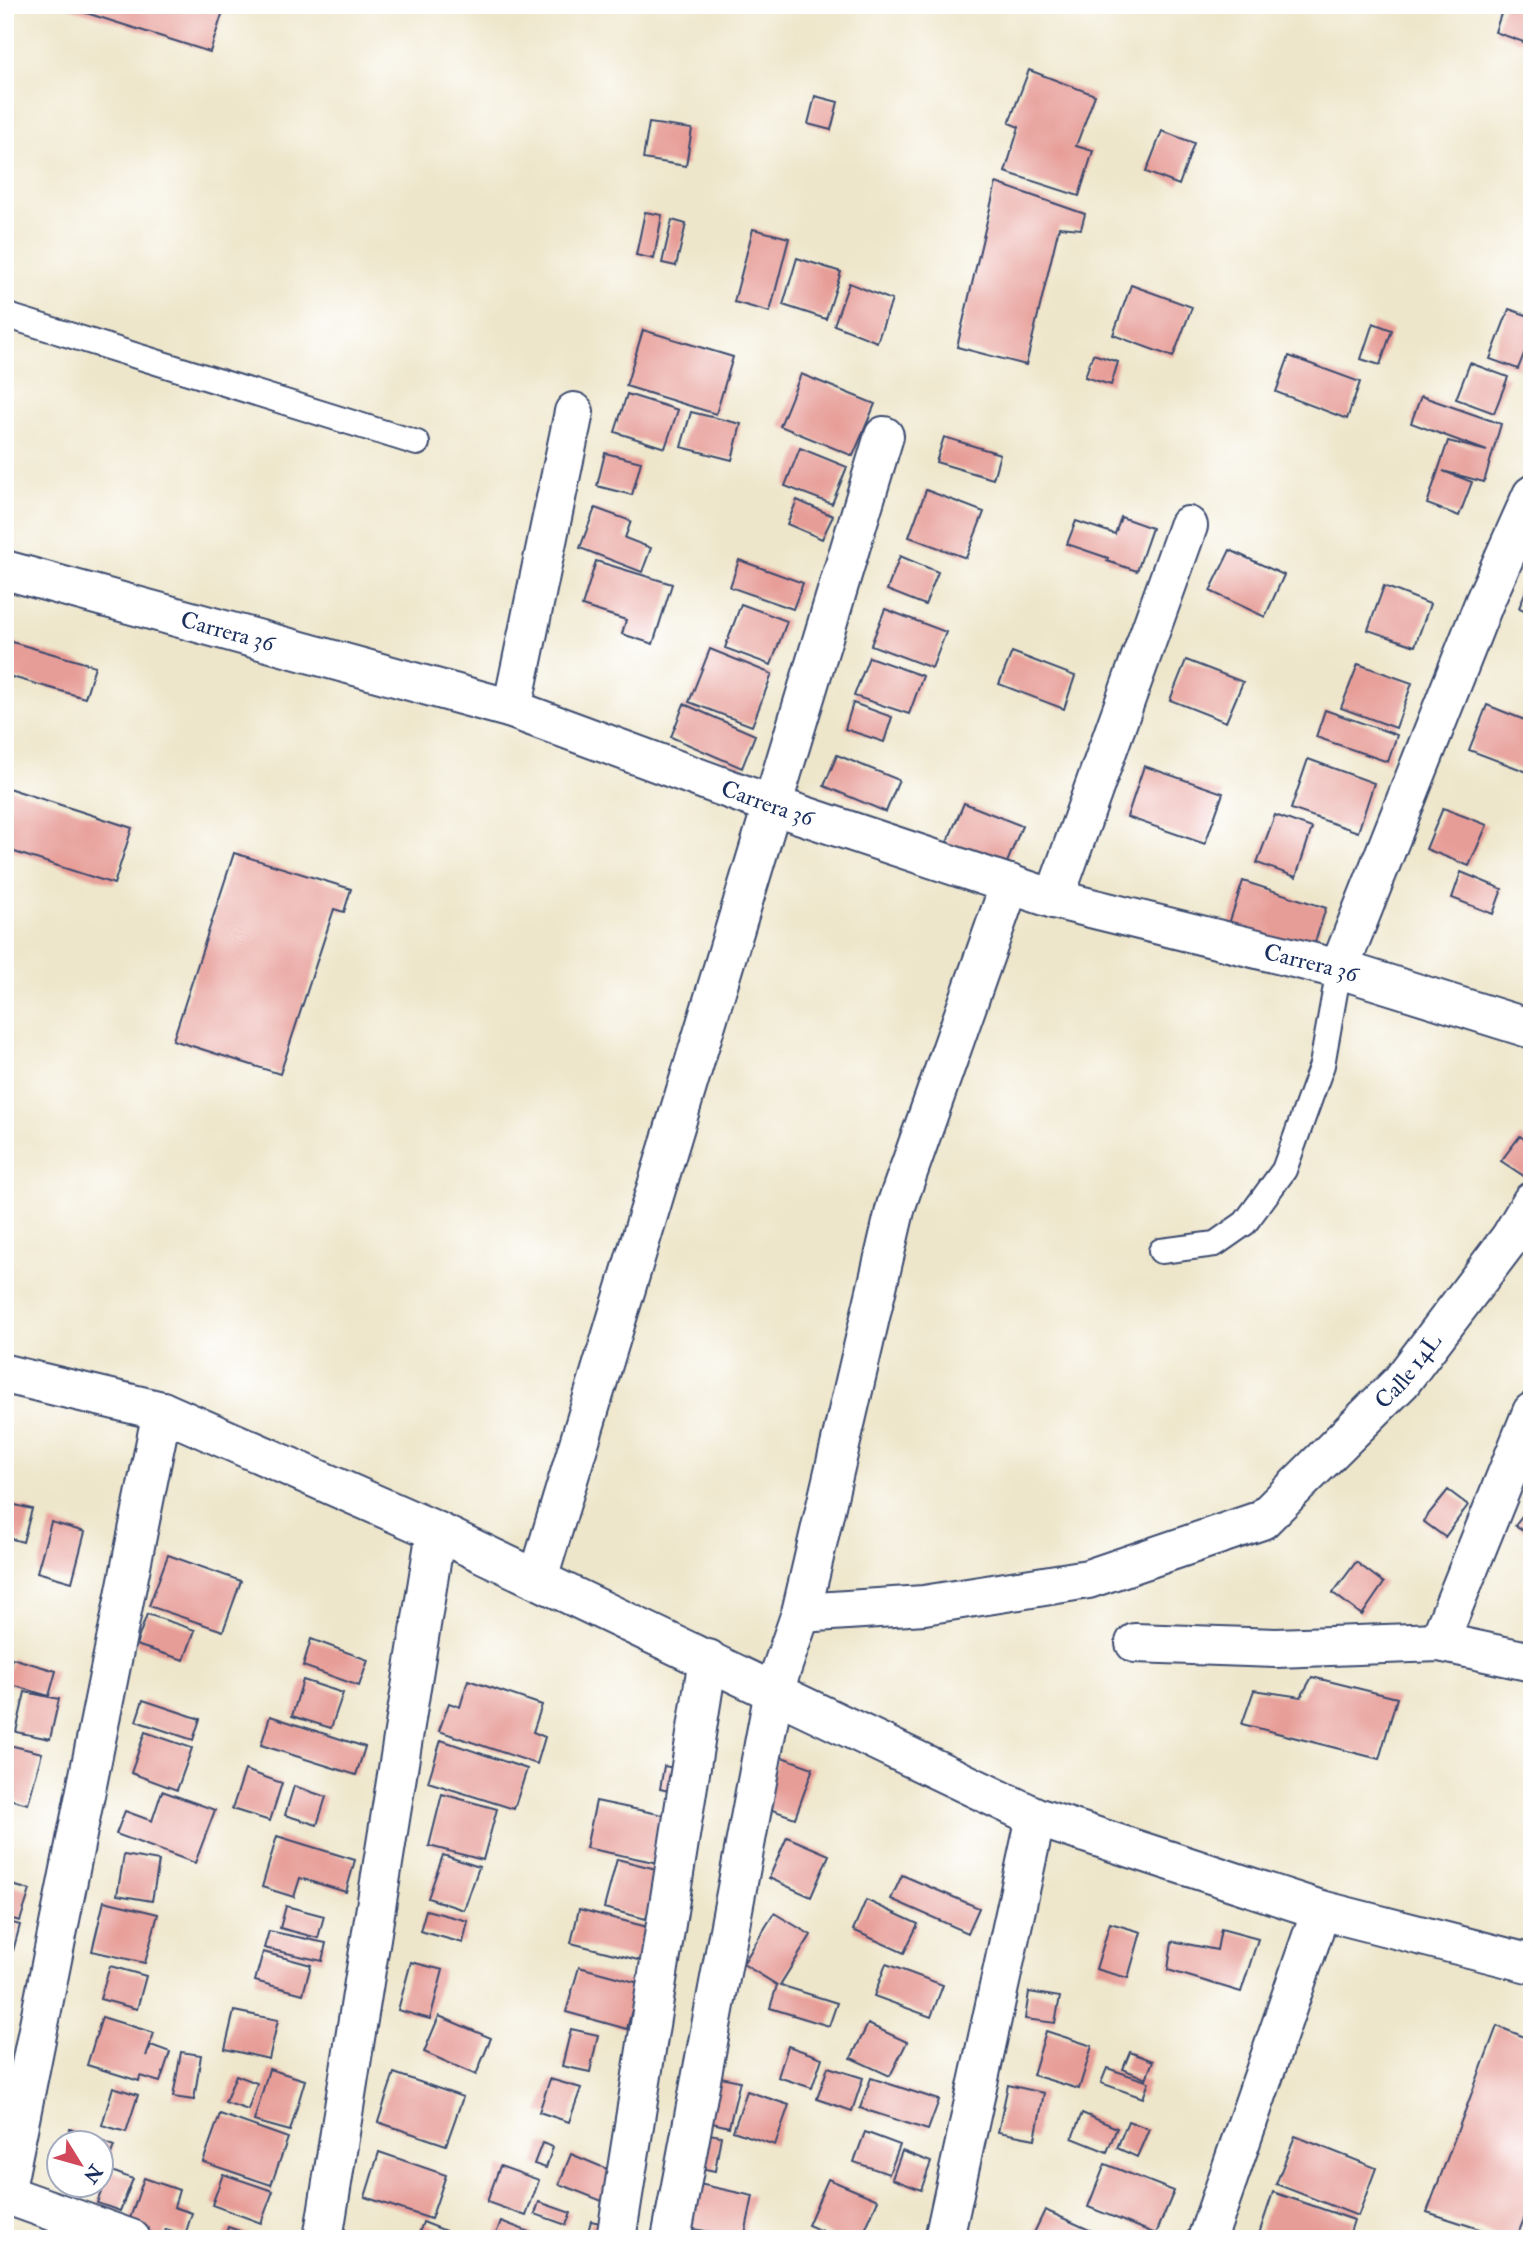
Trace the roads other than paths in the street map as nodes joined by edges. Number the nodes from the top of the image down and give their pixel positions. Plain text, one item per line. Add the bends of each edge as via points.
1 (5, 315) edge
2 (574, 412) dead end
3 (884, 436) dead end
4 (416, 443) dead end
5 (1532, 495) edge
6 (1188, 526) dead end
7 (5, 570) edge
8 (512, 709) junction
9 (772, 805) junction
10 (1010, 884) junction
11 (1054, 899) junction
12 (1339, 969) junction
13 (1532, 1029) edge
14 (1532, 1201) edge
15 (1161, 1251) dead end
16 (5, 1374) edge
17 (162, 1411) junction
18 (1532, 1412) edge
19 (436, 1531) junction
20 (538, 1579) junction
21 (801, 1613) junction
22 (1439, 1642) junction
23 (1135, 1643) dead end
24 (708, 1659) junction
25 (1532, 1662) edge
26 (774, 1691) junction
27 (1036, 1817) junction
28 (1321, 1910) junction
29 (1532, 1964) edge
30 (5, 2194) edge
31 (131, 2239) edge
32 (323, 2239) edge
33 (616, 2239) edge
34 (671, 2239) edge
35 (944, 2239) edge
36 (1208, 2239) edge

1 - 4 lane
2 - 8 street
3 - 9 street
5 - 12 street via 1484,603
6 - 11 street
7 - 8 street, Carrera 36
8 - 9 street, Carrera 36
9 - 10 street, Carrera 36
9 - 20 street
10 - 11 street, Carrera 36
10 - 21 street via 896,1206
11 - 12 street, Carrera 36
12 - 13 street, Carrera 36
12 - 15 lane via 1322,1065 1284,1170 1245,1223 1215,1244
14 - 21 street, Calle 14L via 1510,1238 1401,1382 1262,1520 1088,1578 924,1605
16 - 17 street
17 - 19 street
17 - 30 street
18 - 22 street
19 - 20 street
19 - 32 street
20 - 24 street
21 - 26 street
22 - 23 street via 1276,1648
22 - 25 street
24 - 26 street
24 - 33 street
26 - 27 street
26 - 34 street
27 - 28 street
27 - 35 street
28 - 29 street
28 - 36 street
30 - 31 street

